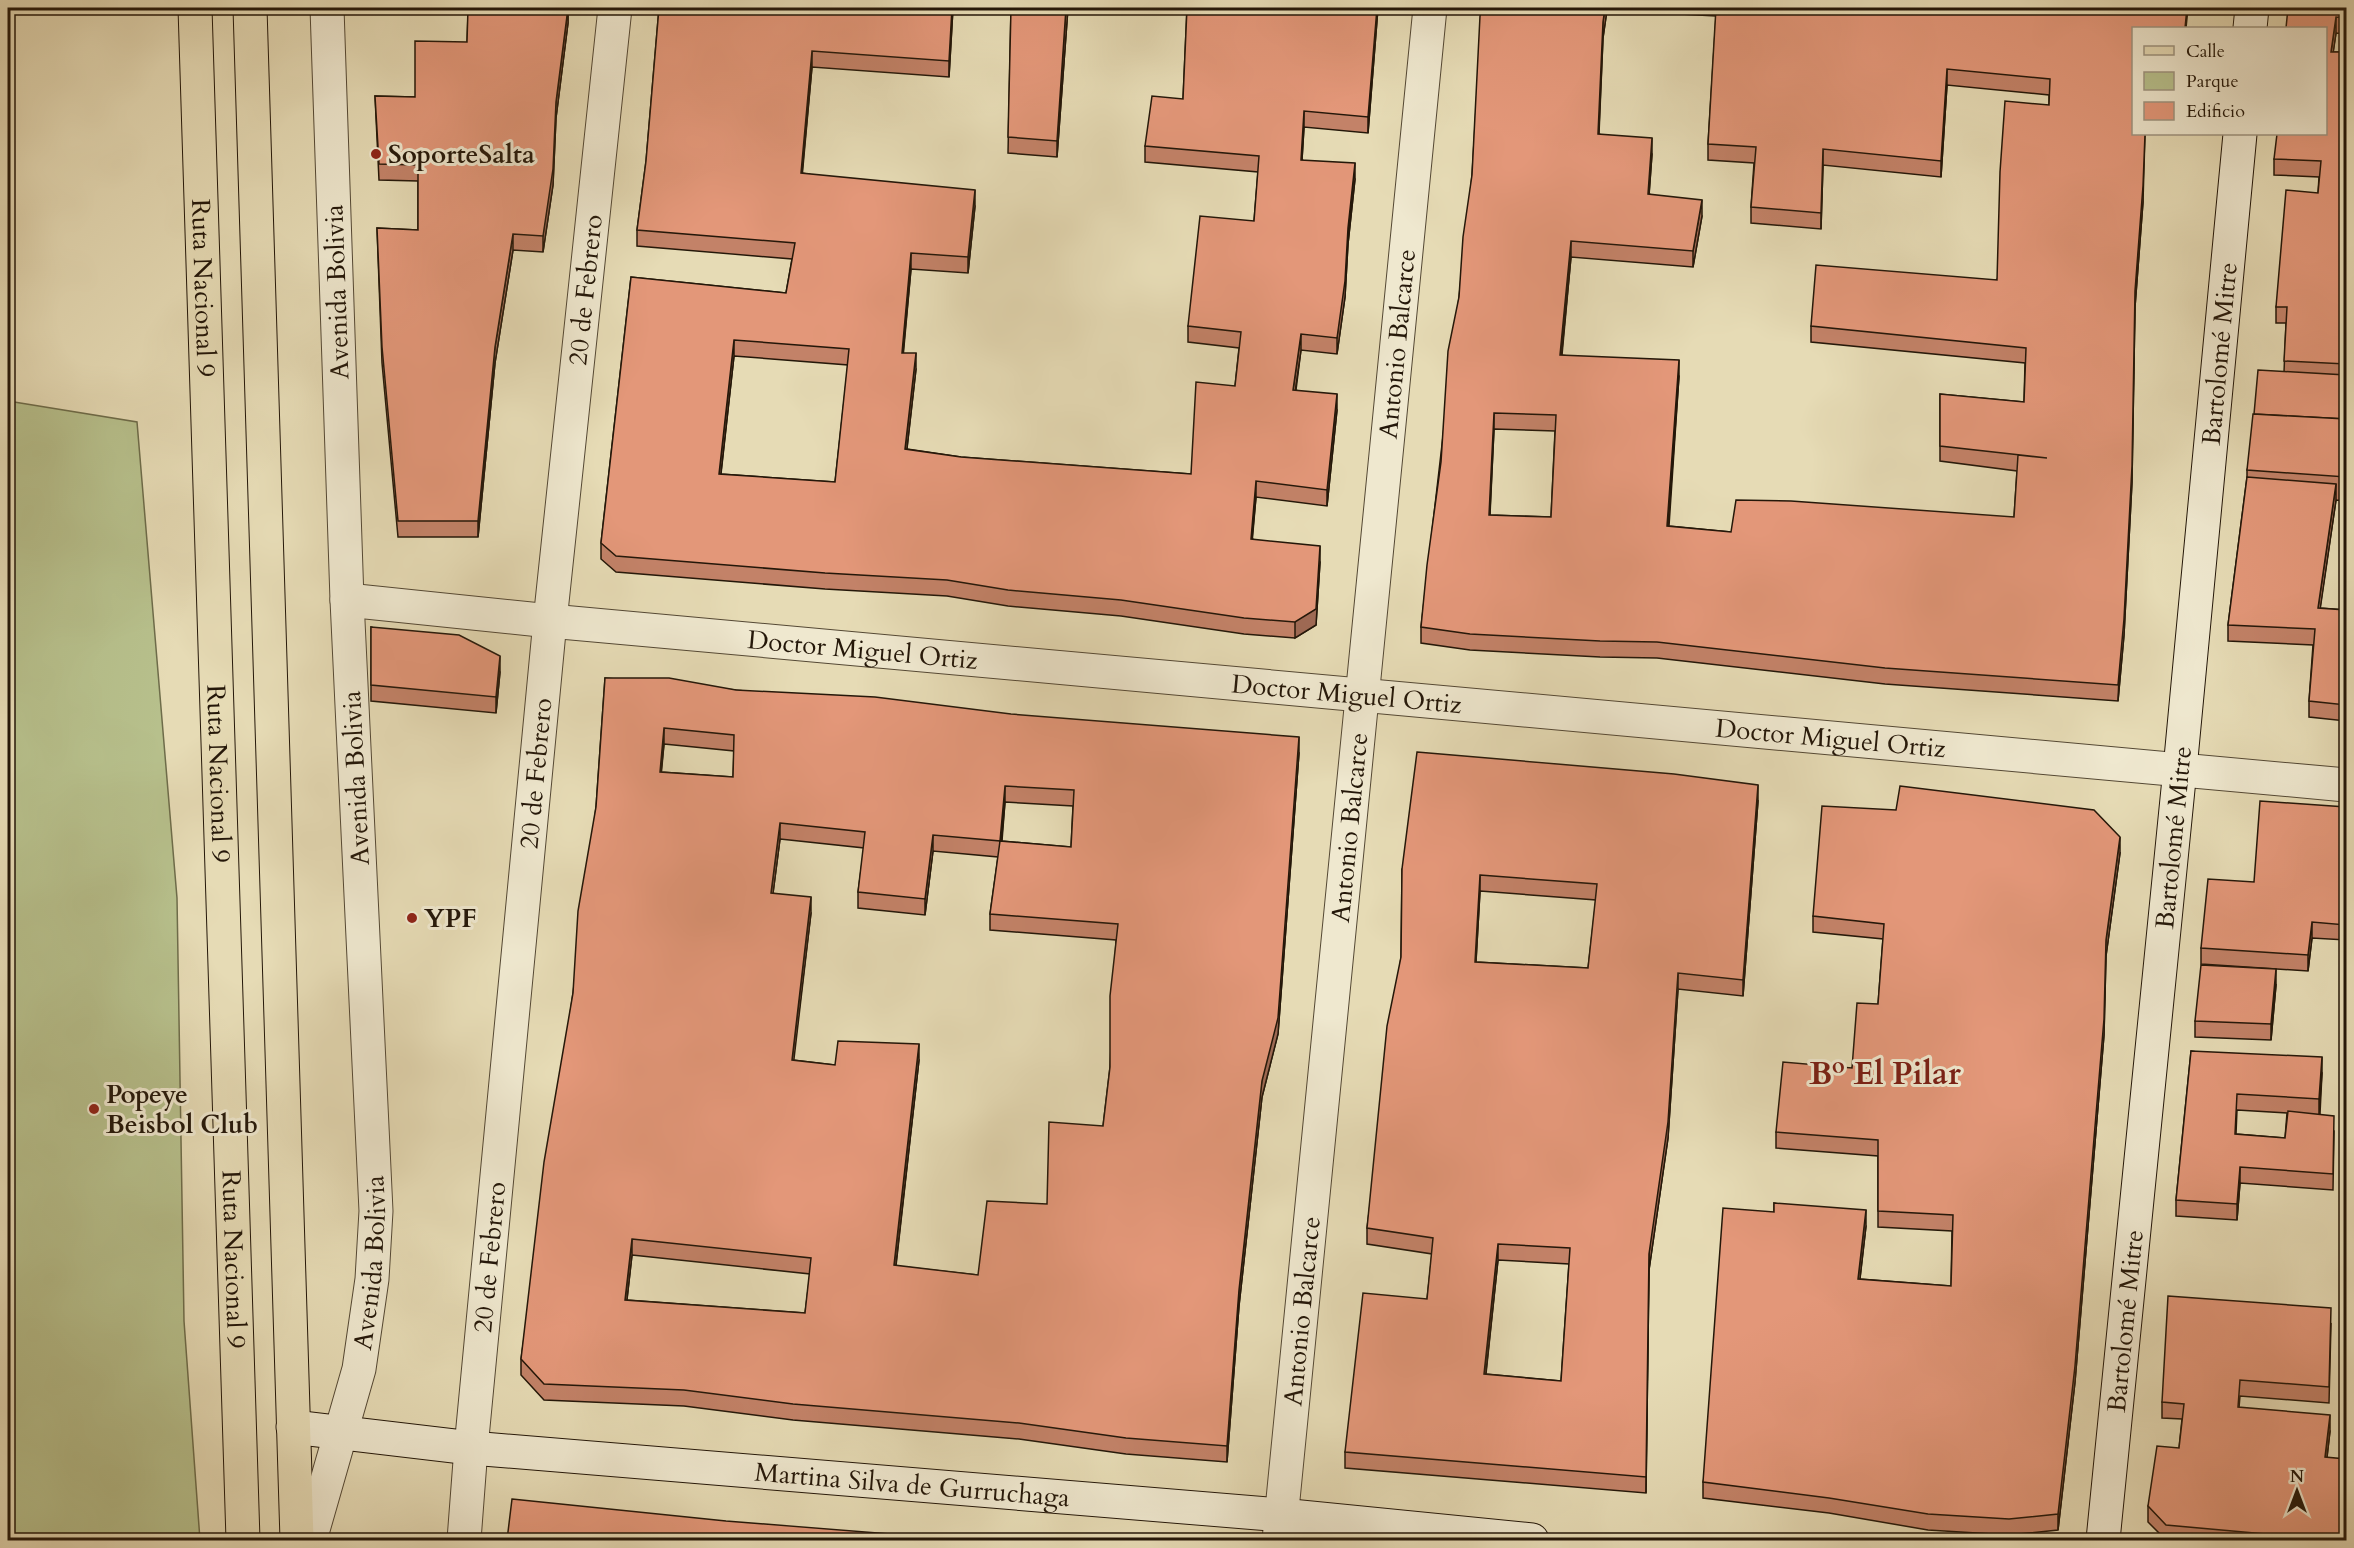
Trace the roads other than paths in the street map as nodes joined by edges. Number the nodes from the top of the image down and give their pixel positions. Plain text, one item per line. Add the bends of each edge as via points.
1 (195, 8) edge
2 (250, 8) edge
3 (327, 8) edge
4 (615, 8) edge
5 (1430, 8) edge
6 (2252, 8) edge
7 (2250, 27) edge
8 (2240, 135) edge
9 (347, 600) junction
10 (550, 621) junction
11 (1363, 696) junction
12 (2180, 769) junction
13 (2346, 785) edge
14 (293, 1427) junction
15 (341, 1433) junction
16 (471, 1448) junction
17 (1280, 1528) edge
18 (243, 1540) edge
19 (297, 1540) edge
20 (310, 1540) edge
21 (464, 1540) edge
22 (1532, 1540) edge
23 (2103, 1540) edge

1 - 18 main road, Ruta Nacional 9
2 - 14 main road, Ruta Nacional 9
3 - 9 street, Avenida Bolivia
4 - 10 street, 20 de Febrero
5 - 11 street, Antonio Balcarce
6 - 7 street
8 - 12 street, Bartolomé Mitre
9 - 10 street, Doctor Miguel Ortiz
9 - 15 street, Avenida Bolivia via 376,1211 365,1331
10 - 11 street, Doctor Miguel Ortiz
10 - 16 street, 20 de Febrero
11 - 12 street, Doctor Miguel Ortiz
11 - 17 street, Antonio Balcarce
12 - 13 street, Doctor Miguel Ortiz
12 - 23 street, Bartolomé Mitre
14 - 15 street, Martina Silva de Gurruchaga
14 - 19 main road, Ruta Nacional 9
15 - 16 street, Martina Silva de Gurruchaga
15 - 20 street, Avenida Bolivia
16 - 17 street, Martina Silva de Gurruchaga
16 - 21 street, 20 de Febrero
17 - 22 street, Martina Silva de Gurruchaga

